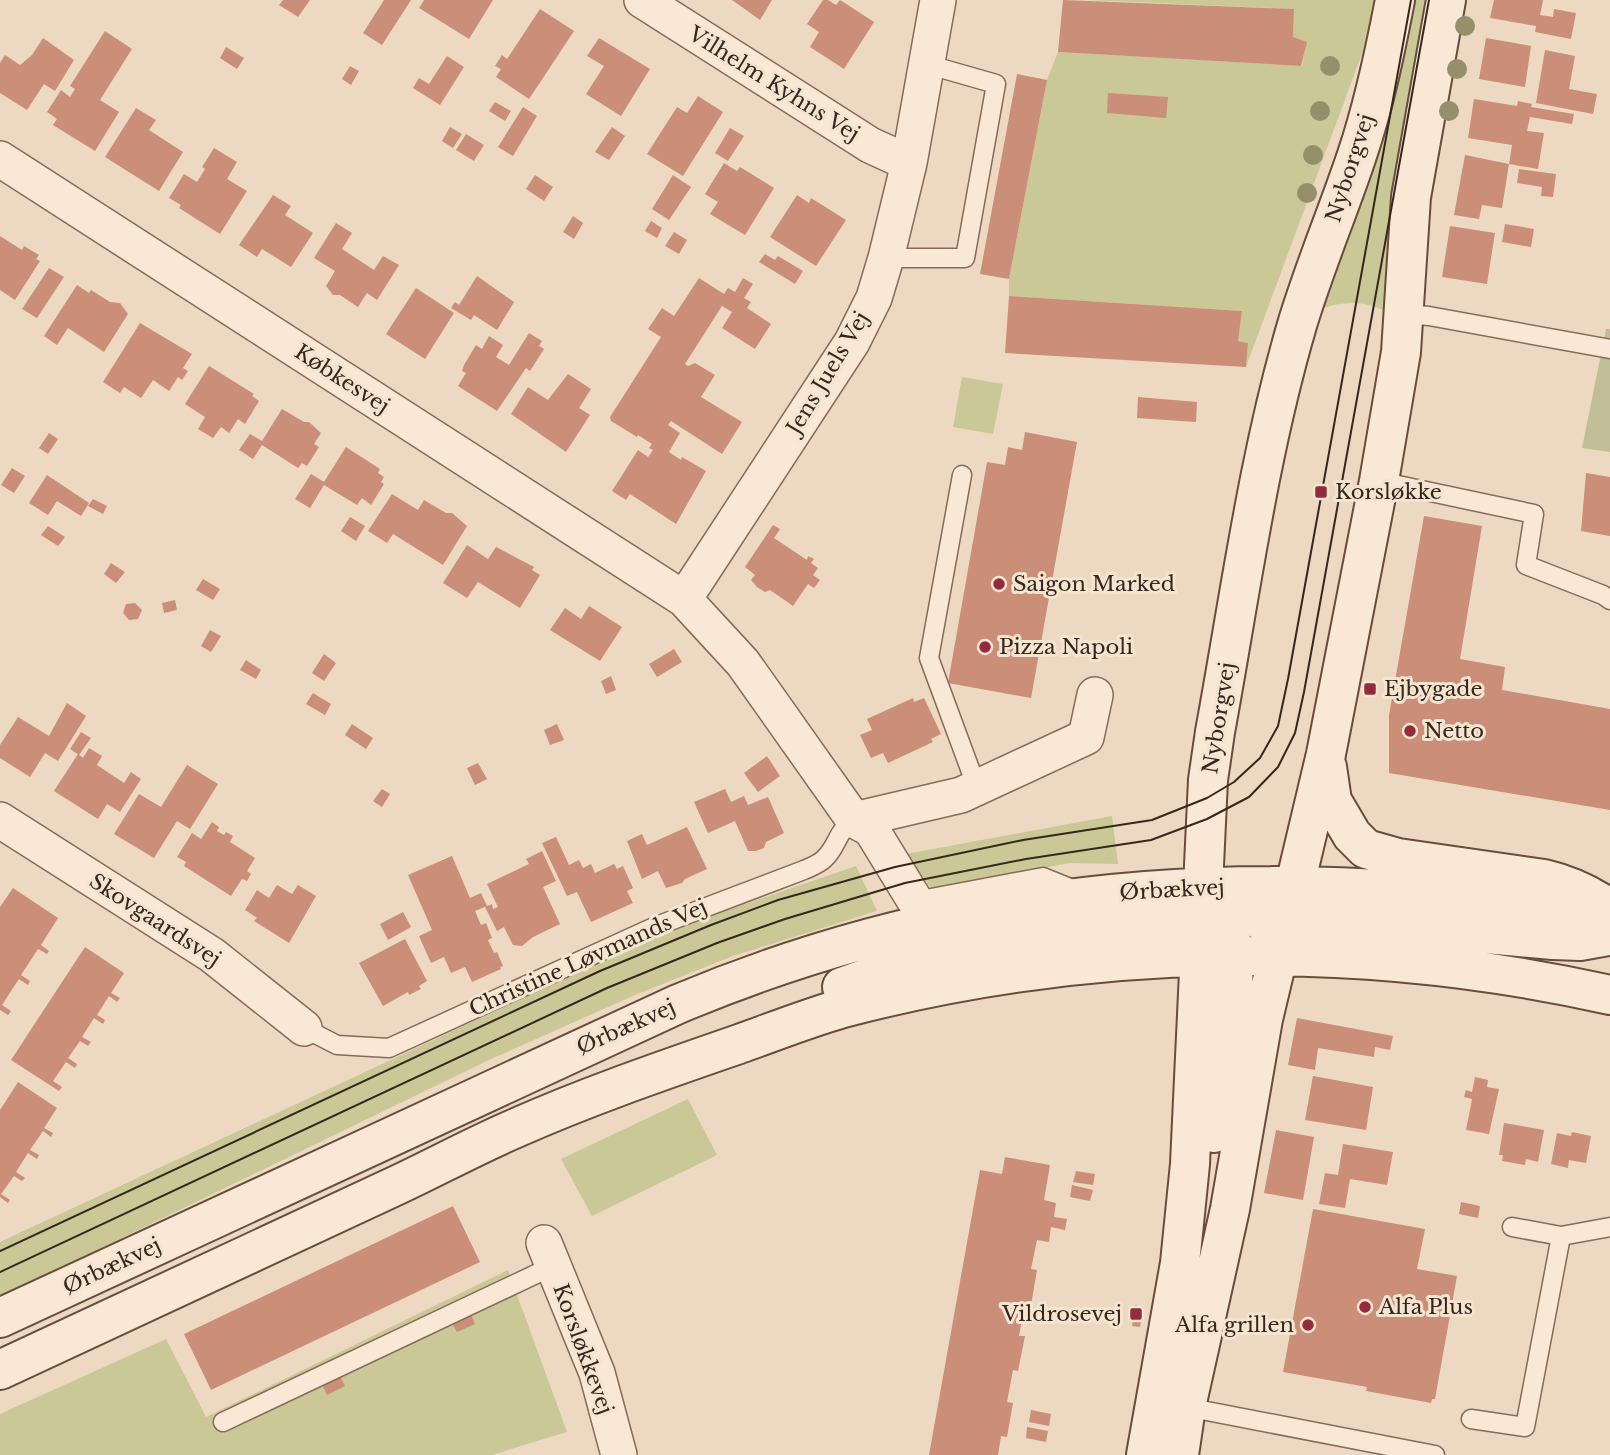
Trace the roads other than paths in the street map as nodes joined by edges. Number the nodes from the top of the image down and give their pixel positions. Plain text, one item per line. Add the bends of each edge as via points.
1 (642, 0) edge
2 (937, 0) edge
3 (1395, 0) edge
4 (1446, 0) edge
5 (926, 64) junction
6 (0, 159) edge
7 (909, 163) junction
8 (886, 258) junction
9 (1405, 314) junction
10 (1610, 349) edge
11 (962, 475) dead end
12 (1380, 481) junction
13 (684, 599) junction
14 (1610, 600) edge
15 (1094, 695) dead end
16 (1326, 754) junction
17 (977, 788) junction
18 (0, 820) edge
19 (854, 820) junction
20 (1292, 903) junction
21 (1610, 909) edge
22 (922, 911) junction
23 (1223, 923) junction
24 (1610, 924) edge
25 (1610, 935) edge
26 (1279, 957) junction
27 (1610, 995) edge
28 (304, 1028) joint
29 (1512, 1227) dead end
30 (1610, 1227) edge
31 (1560, 1236) junction
32 (548, 1255) joint
33 (0, 1318) edge
34 (0, 1370) edge
35 (1186, 1407) junction
36 (1471, 1419) dead end
37 (223, 1422) dead end
38 (619, 1455) edge
39 (1146, 1455) edge
40 (1179, 1455) edge
41 (1435, 1455) edge

1 - 7 street, Vilhelm Kyhns Vej via 870,145
2 - 5 street, Jens Juels Vej
3 - 23 main road, Nyborgvej via 1358,153 1297,326 1279,507 1228,830
4 - 9 main road via 1411,197
5 - 7 street, Jens Juels Vej
5 - 8 lane via 996,84 965,258
6 - 13 street, Købkesvej
7 - 8 street, Jens Juels Vej
8 - 13 street, Jens Juels Vej via 874,298 852,342
9 - 10 lane
9 - 12 main road
11 - 17 lane via 929,658
12 - 14 lane via 1534,514 1526,565
12 - 16 main road
13 - 19 street via 743,663
15 - 17 street via 1086,737
16 - 20 main road
16 - 21 main road via 1332,800 1352,835 1366,849 1565,884
17 - 19 street
18 - 28 street, Skovgaardsvej via 212,955
19 - 22 street via 871,829
19 - 28 lane, Christine Løvmands Vej via 842,828 836,845 823,860 804,870 653,927 389,1048 337,1045
20 - 23 main road, Ørbækvej
20 - 24 main road via 1394,889 1522,905
20 - 25 main road via 1388,924 1553,940
20 - 26 main road
22 - 23 main road, Ørbækvej via 1088,895
22 - 33 main road, Ørbækvej via 851,942 678,1004
23 - 26 main road
23 - 34 main road, Ørbækvej via 1100,964 1019,972 839,1009 643,1078 515,1129
23 - 35 main road via 1232,1020 1205,1209
23 - 39 main road via 1180,1263
26 - 27 main road via 1346,958 1459,970
26 - 35 main road
29 - 31 lane
30 - 31 lane
31 - 36 lane via 1525,1427
32 - 37 lane
32 - 38 street, Korsløkkevej via 597,1373
35 - 40 main road
35 - 41 lane

